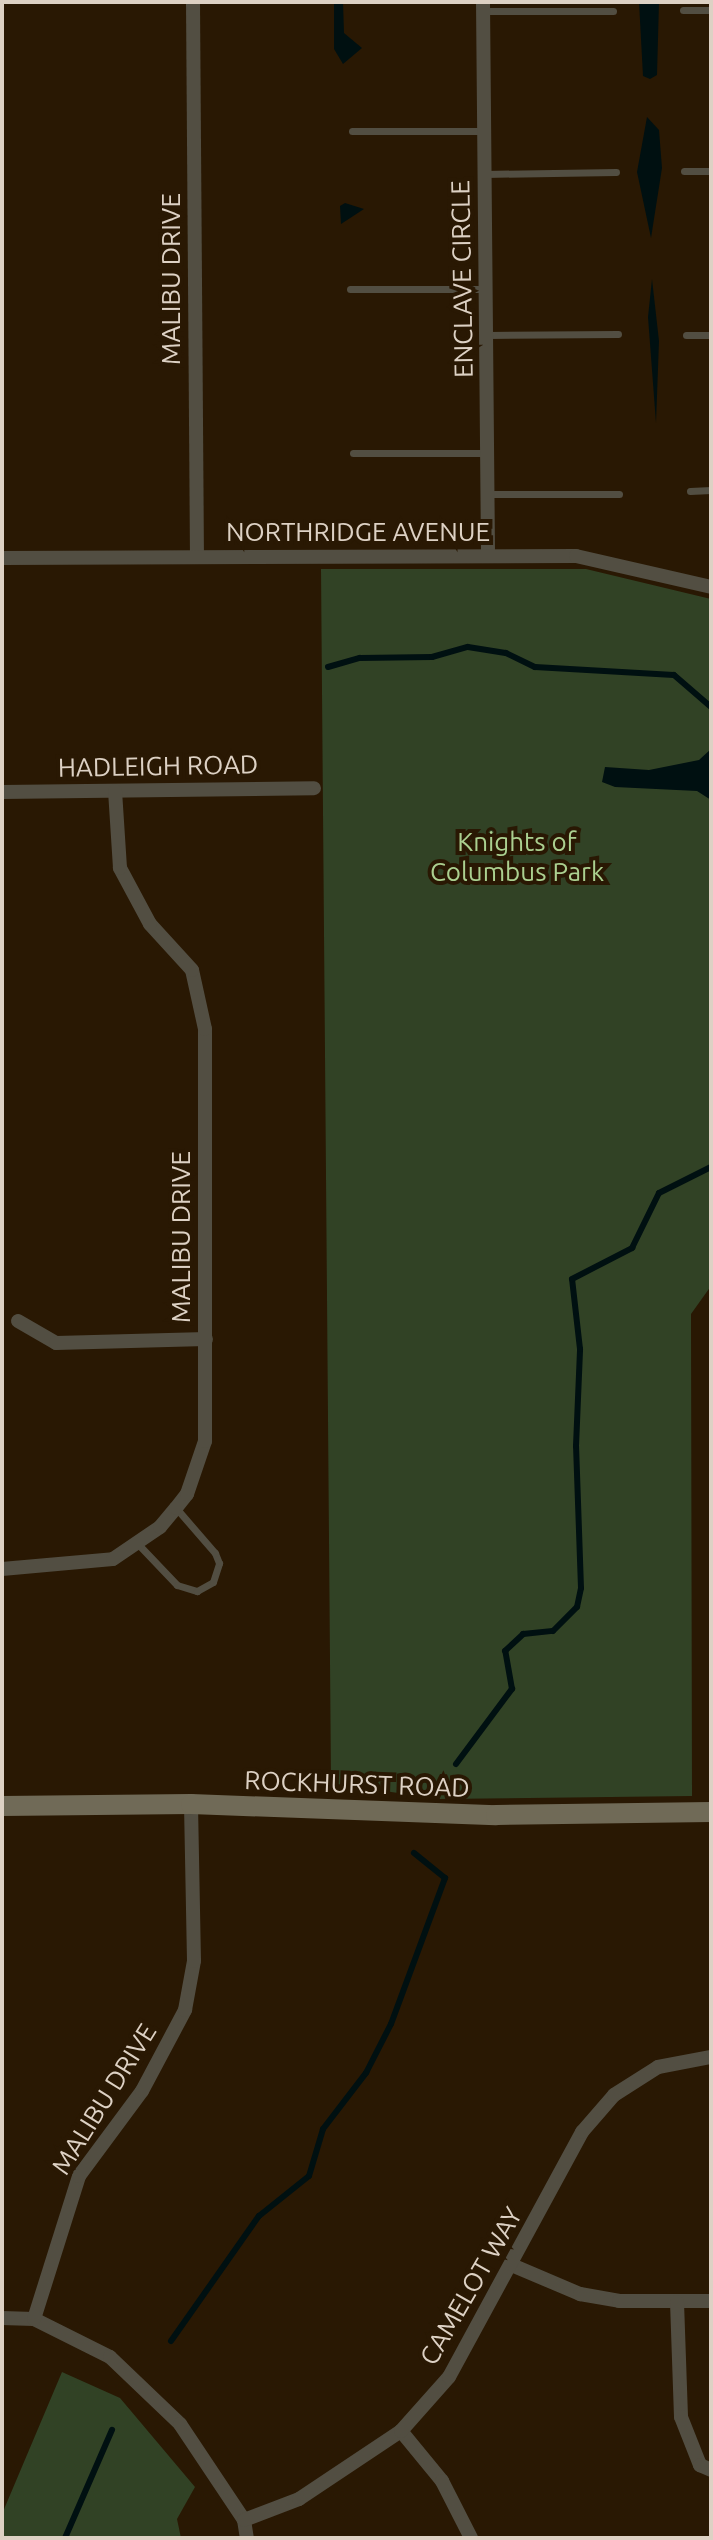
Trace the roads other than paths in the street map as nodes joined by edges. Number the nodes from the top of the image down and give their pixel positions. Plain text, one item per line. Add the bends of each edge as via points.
1 (193, 2) edge
2 (483, 6) edge
3 (683, 10) dead end
4 (711, 10) edge
5 (613, 11) dead end
6 (352, 131) dead end
7 (485, 131) junction
8 (684, 171) dead end
9 (711, 171) edge
10 (616, 172) dead end
11 (485, 174) junction
12 (350, 289) dead end
13 (487, 289) junction
14 (618, 334) dead end
15 (487, 335) junction
16 (686, 335) dead end
17 (711, 335) edge
18 (353, 453) dead end
19 (488, 453) junction
20 (711, 490) edge
21 (690, 491) dead end
22 (488, 494) junction
23 (619, 494) dead end
24 (197, 556) junction
25 (488, 556) junction
26 (2, 558) edge
27 (711, 587) edge
28 (314, 788) dead end
29 (115, 791) junction
30 (2, 792) edge
31 (18, 1321) dead end
32 (206, 1339) junction
33 (176, 1508) junction
34 (137, 1543) junction
35 (2, 1569) edge
36 (191, 1804) junction
37 (2, 1806) edge
38 (711, 1812) edge
39 (711, 2057) edge
40 (514, 2266) junction
41 (711, 2301) edge
42 (677, 2302) junction
43 (2, 2318) edge
44 (34, 2319) junction
45 (401, 2431) junction
46 (711, 2470) edge
47 (244, 2520) junction
48 (247, 2538) edge
49 (471, 2538) edge

1 - 24 street, MALIBU DRIVE
2 - 5 lane
2 - 7 street, ENCLAVE CIRCLE
3 - 4 lane
6 - 7 lane
7 - 11 street, ENCLAVE CIRCLE
8 - 9 lane
10 - 11 lane
11 - 13 street, ENCLAVE CIRCLE
12 - 13 lane
13 - 15 street, ENCLAVE CIRCLE
14 - 15 lane
15 - 19 street, ENCLAVE CIRCLE
16 - 17 lane
18 - 19 lane
19 - 22 street, ENCLAVE CIRCLE
20 - 21 lane
22 - 23 lane
22 - 25 street, ENCLAVE CIRCLE
24 - 25 street, NORTHRIDGE AVENUE
24 - 26 street, NORTHRIDGE AVENUE
25 - 27 street, NORTHRIDGE AVENUE via 576,556
28 - 29 street, HADLEIGH ROAD
29 - 30 street, HADLEIGH ROAD
29 - 32 street, MALIBU DRIVE via 120,868 150,924 192,970 205,1029
31 - 32 street via 56,1343
32 - 33 street, MALIBU DRIVE via 205,1441 187,1494
33 - 34 street, MALIBU DRIVE
33 - 34 lane via 215,1553 219,1563 213,1582 197,1591 177,1585
34 - 35 street, MALIBU DRIVE via 113,1559
36 - 37 street, ROCKHURST ROAD
36 - 38 street, ROCKHURST ROAD via 496,1815
36 - 44 street, MALIBU DRIVE via 194,1961 185,2010 142,2091 79,2176
39 - 40 street, CAMELOT WAY via 658,2067 614,2095 582,2132
40 - 42 street via 580,2294
40 - 45 street, CAMELOT WAY via 449,2377
41 - 42 street
42 - 46 street via 681,2417 700,2465
43 - 44 street
44 - 47 street via 110,2357 180,2424
45 - 47 street, CAMELOT WAY via 299,2499
45 - 49 street via 442,2481
47 - 48 street

